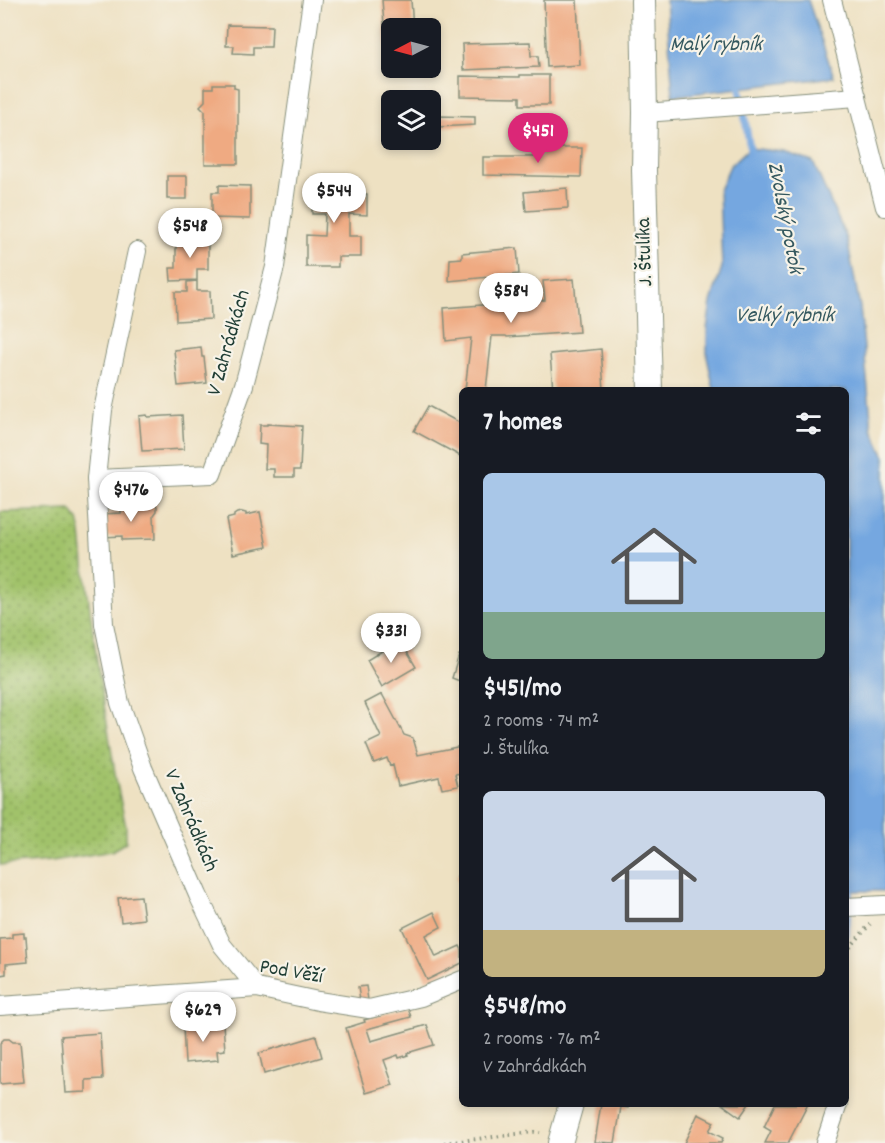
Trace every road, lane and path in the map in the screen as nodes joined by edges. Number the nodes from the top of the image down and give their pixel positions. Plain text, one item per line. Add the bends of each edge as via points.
1 (312, 0) edge
2 (643, 0) edge
3 (832, 0) edge
4 (857, 97) junction
5 (645, 113) junction
6 (885, 207) edge
7 (137, 251) dead end
8 (650, 387) edge
9 (96, 479) junction
10 (885, 905) edge
11 (849, 907) edge
12 (871, 924) dead end
13 (849, 949) edge
14 (459, 981) edge
15 (257, 988) junction
16 (0, 1006) edge
17 (570, 1107) edge
18 (837, 1107) edge
19 (561, 1139) edge
20 (444, 1143) edge
21 (825, 1143) edge

1 - 9 street, V Zahrádkách via 275,267 244,385 212,474
2 - 5 street, J. Štulíka
3 - 4 street
4 - 5 street
4 - 6 street
5 - 8 street, J. Štulíka
7 - 9 street, V Zahrádkách via 103,410
9 - 15 street, V Zahrádkách via 104,624 120,702 143,768 198,896 222,945
10 - 11 street
12 - 13 path
14 - 15 street, Pod Věží via 421,998 369,1009
15 - 16 street, Pod Věží
17 - 19 street
18 - 21 street
19 - 20 path via 534,1132

